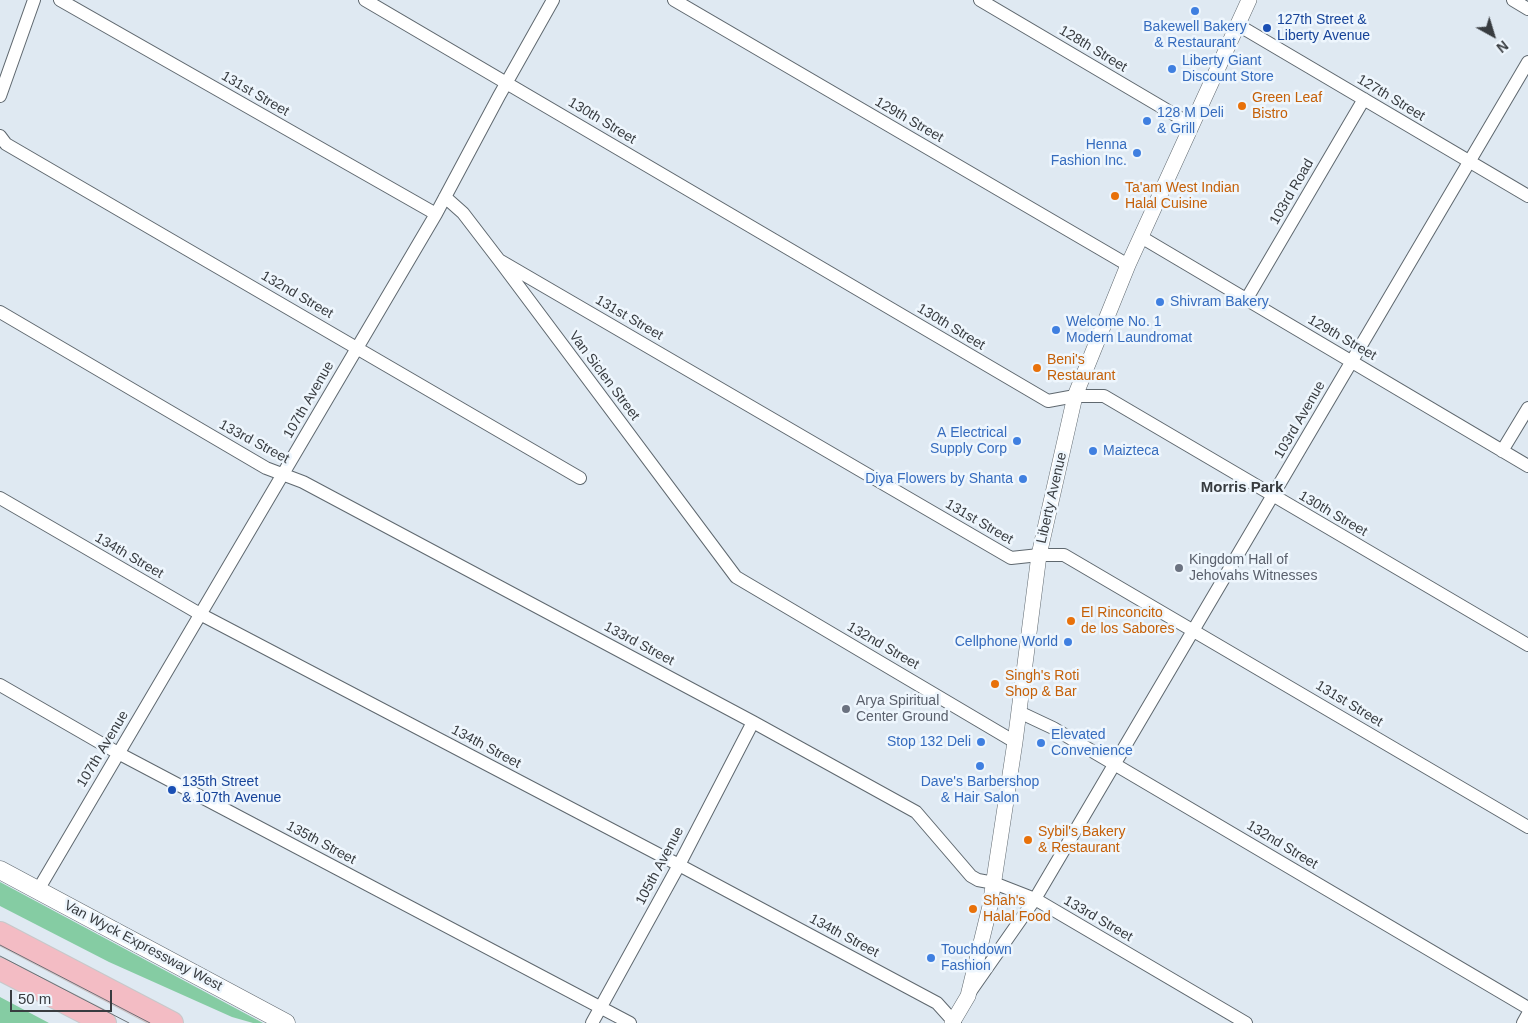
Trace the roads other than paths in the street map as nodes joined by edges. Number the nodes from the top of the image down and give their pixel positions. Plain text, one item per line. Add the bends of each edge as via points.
1 (34, 0) edge
2 (60, 0) edge
3 (366, 0) edge
4 (553, 0) edge
5 (674, 0) edge
6 (980, 0) edge
7 (1249, 0) edge
8 (1513, 0) edge
9 (1528, 9) edge
10 (1238, 25) junction
11 (1528, 62) edge
12 (506, 82) junction
13 (0, 96) edge
14 (1364, 99) junction
15 (1192, 125) junction
16 (0, 136) edge
17 (1470, 162) junction
18 (1528, 196) edge
19 (445, 197) junction
20 (436, 214) junction
21 (1141, 237) junction
22 (499, 260) junction
23 (1128, 265) junction
24 (1246, 300) junction
25 (0, 312) edge
26 (357, 348) junction
27 (1352, 361) junction
28 (1075, 396) junction
29 (1528, 408) edge
30 (1502, 451) junction
31 (1528, 466) edge
32 (283, 475) junction
33 (580, 478) dead end
34 (1273, 496) junction
35 (0, 498) edge
36 (1039, 555) junction
37 (736, 577) joint
38 (200, 614) junction
39 (1193, 630) junction
40 (1528, 645) edge
41 (0, 685) edge
42 (1019, 712) junction
43 (753, 722) junction
44 (1016, 742) junction
45 (118, 753) junction
46 (1114, 764) junction
47 (1528, 827) edge
48 (679, 865) junction
49 (0, 870) edge
50 (994, 883) junction
51 (38, 890) junction
52 (1035, 899) junction
53 (0, 933) edge
54 (0, 969) edge
55 (968, 996) junction
56 (601, 1007) junction
57 (1528, 1008) edge
58 (1528, 1014) edge
59 (953, 1022) edge
60 (105, 1023) edge
61 (172, 1023) edge
62 (286, 1023) edge
63 (592, 1023) edge
64 (630, 1023) edge
65 (1246, 1023) edge
66 (1523, 1023) edge

1 - 13 street
2 - 20 street, 131st Street
3 - 12 street, 130th Street
4 - 12 street, 107th Avenue
5 - 23 street, 129th Street
6 - 15 street, 128th Street
7 - 10 street, Liberty Avenue
8 - 9 street
10 - 14 street, 127th Street
10 - 15 street, Liberty Avenue
11 - 17 street, 103rd Avenue
12 - 19 street, 107th Avenue
12 - 28 street, 130th Street via 1048,402
14 - 17 street, 127th Street
14 - 24 street, 103rd Road
15 - 21 street, Liberty Avenue
16 - 26 street, 132nd Street via 6,144
17 - 18 street, 127th Street
17 - 27 street, 103rd Avenue
19 - 20 street, 107th Avenue
19 - 22 street, Van Siclen Street via 463,213
20 - 26 street, 107th Avenue
21 - 23 street, Liberty Avenue
21 - 24 street, 129th Street
22 - 36 street, 131st Street via 1011,558
22 - 37 street, Van Siclen Street
23 - 28 street, Liberty Avenue
24 - 27 street, 129th Street
25 - 32 street, 133rd Street
26 - 32 street, 107th Avenue
26 - 33 street, 132nd Street
27 - 30 street, 129th Street
27 - 34 street, 103rd Avenue
28 - 34 street, 130th Street via 1104,396
28 - 36 street, Liberty Avenue
29 - 30 street
30 - 31 street, 129th Street
32 - 38 street, 107th Avenue
32 - 43 street, 133rd Street via 303,482
34 - 39 street, 103rd Avenue
34 - 40 street, 130th Street
35 - 38 street, 134th Street
36 - 39 street, 131st Street via 1064,555
36 - 42 street, Liberty Avenue
37 - 44 street, 132nd Street
38 - 45 street, 107th Avenue
38 - 48 street, 134th Street
39 - 46 street, 103rd Avenue
39 - 47 street, 131st Street
41 - 45 street, 135th Street
42 - 44 street, Liberty Avenue
42 - 46 street, 132nd Street
43 - 48 street, 105th Avenue
43 - 50 street, 133rd Street via 916,812 971,876
44 - 50 street, Liberty Avenue
45 - 51 street, 107th Avenue
45 - 56 street, 135th Street
46 - 52 street, 103rd Avenue
46 - 57 street, 132nd Street
48 - 56 street, 105th Avenue
48 - 59 street, 134th Street via 937,1003
49 - 51 main road, Van Wyck Expressway West
50 - 52 street, 133rd Street
50 - 55 street, Liberty Avenue
51 - 62 main road, Van Wyck Expressway West
52 - 55 street, 103rd Avenue
52 - 65 street, 133rd Street
53 - 61 highway
54 - 60 highway
55 - 59 street, Liberty Avenue
56 - 63 street, 105th Avenue
56 - 64 street, 135th Street
58 - 66 street

